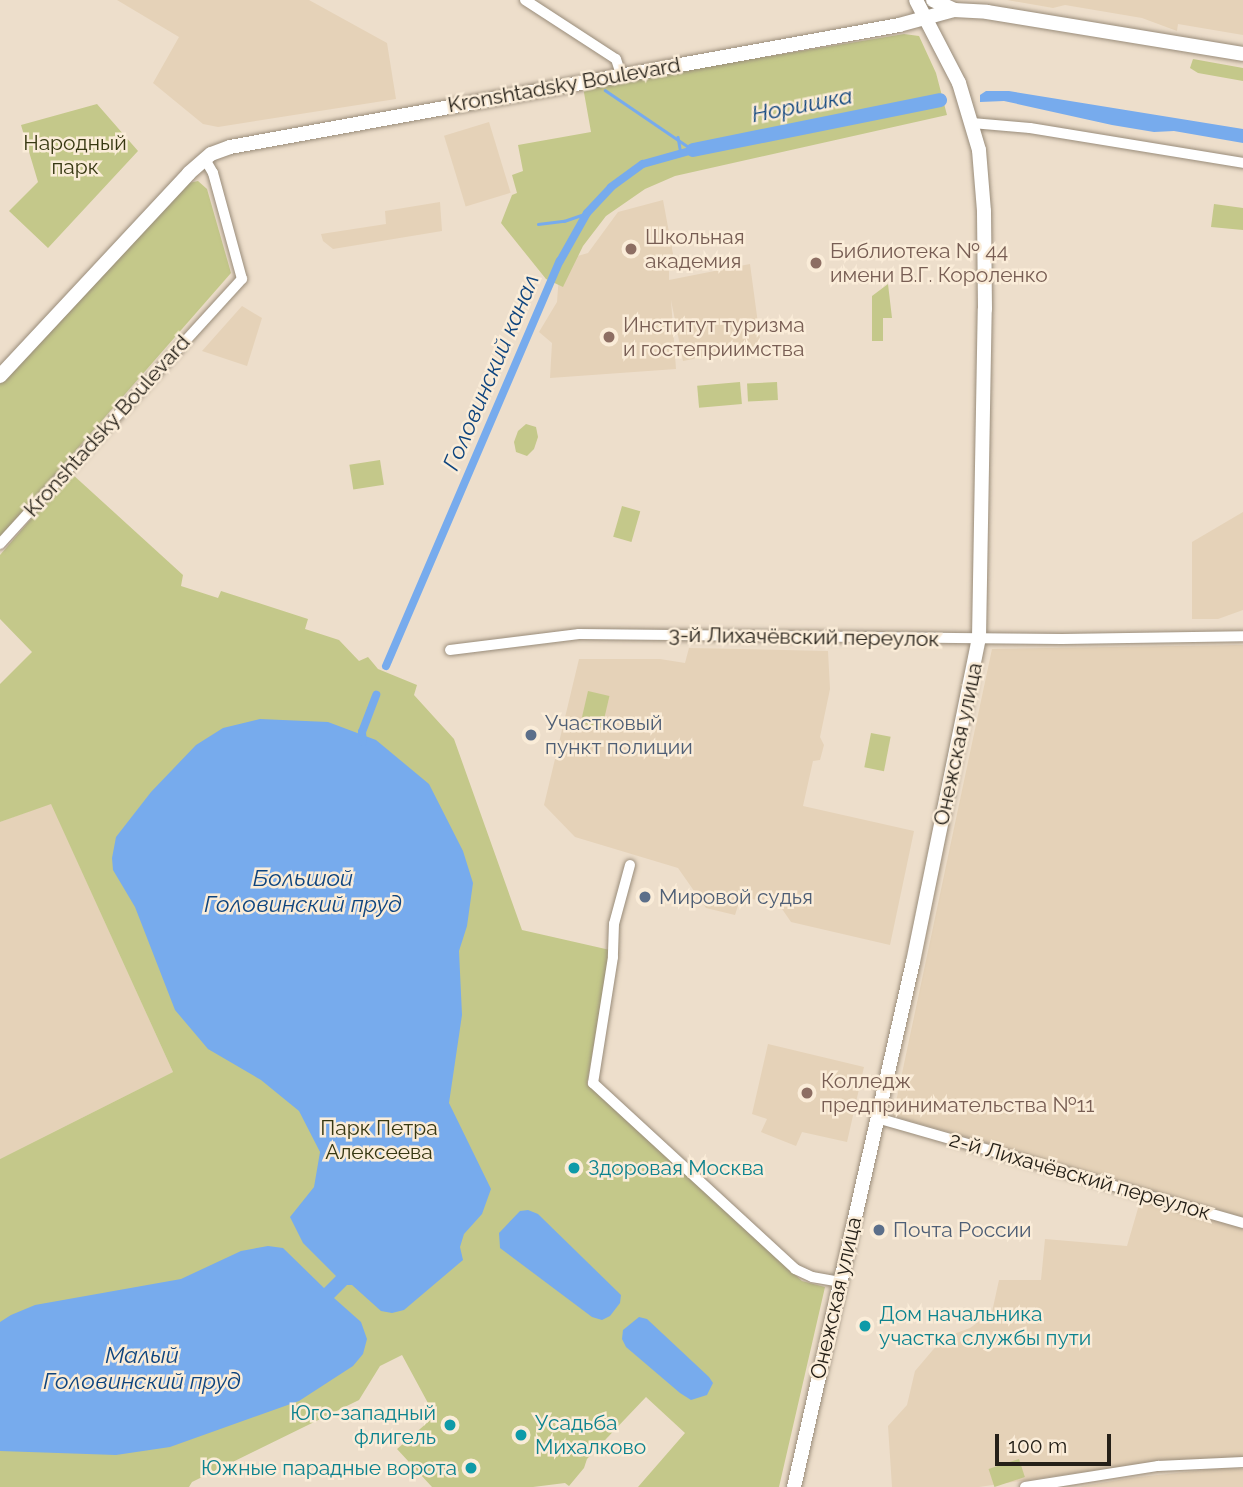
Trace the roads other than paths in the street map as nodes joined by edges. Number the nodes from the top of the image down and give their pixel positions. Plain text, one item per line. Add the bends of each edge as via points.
1 (526, 0) edge
2 (916, 0) edge
3 (924, 0) edge
4 (933, 0) edge
5 (954, 9) junction
6 (926, 17) junction
7 (1243, 54) edge
8 (621, 74) junction
9 (972, 124) junction
10 (205, 159) junction
11 (1243, 163) edge
12 (2, 370) edge
13 (0, 544) edge
14 (1243, 636) edge
15 (979, 638) junction
16 (450, 650) dead end
17 (630, 865) dead end
18 (877, 1118) junction
19 (1243, 1223) edge
20 (839, 1282) junction
21 (1243, 1462) edge
22 (794, 1487) edge
23 (1025, 1487) edge

1 - 8 street via 616,59
2 - 6 main road, Онежская улица
3 - 6 main road
4 - 5 main road
5 - 6 main road, Kronshtadsky Boulevard
5 - 7 main road
6 - 8 main road, Kronshtadsky Boulevard
6 - 9 main road, Онежская улица via 959,83
8 - 10 main road, Kronshtadsky Boulevard via 230,146
9 - 11 street via 1030,128
9 - 15 main road, Онежская улица via 984,211
10 - 12 main road, Kronshtadsky Boulevard
10 - 13 street, Kronshtadsky Boulevard via 213,173 242,279
14 - 15 street, 3-й Лихачёвский переулок
15 - 16 street, 3-й Лихачёвский переулок via 579,634
15 - 18 main road, Онежская улица
17 - 20 street via 614,924 593,1083 795,1269 812,1278
18 - 19 street, 2-й Лихачёвский переулок
18 - 20 main road, Онежская улица
20 - 22 main road, Онежская улица
21 - 23 street via 1158,1466

